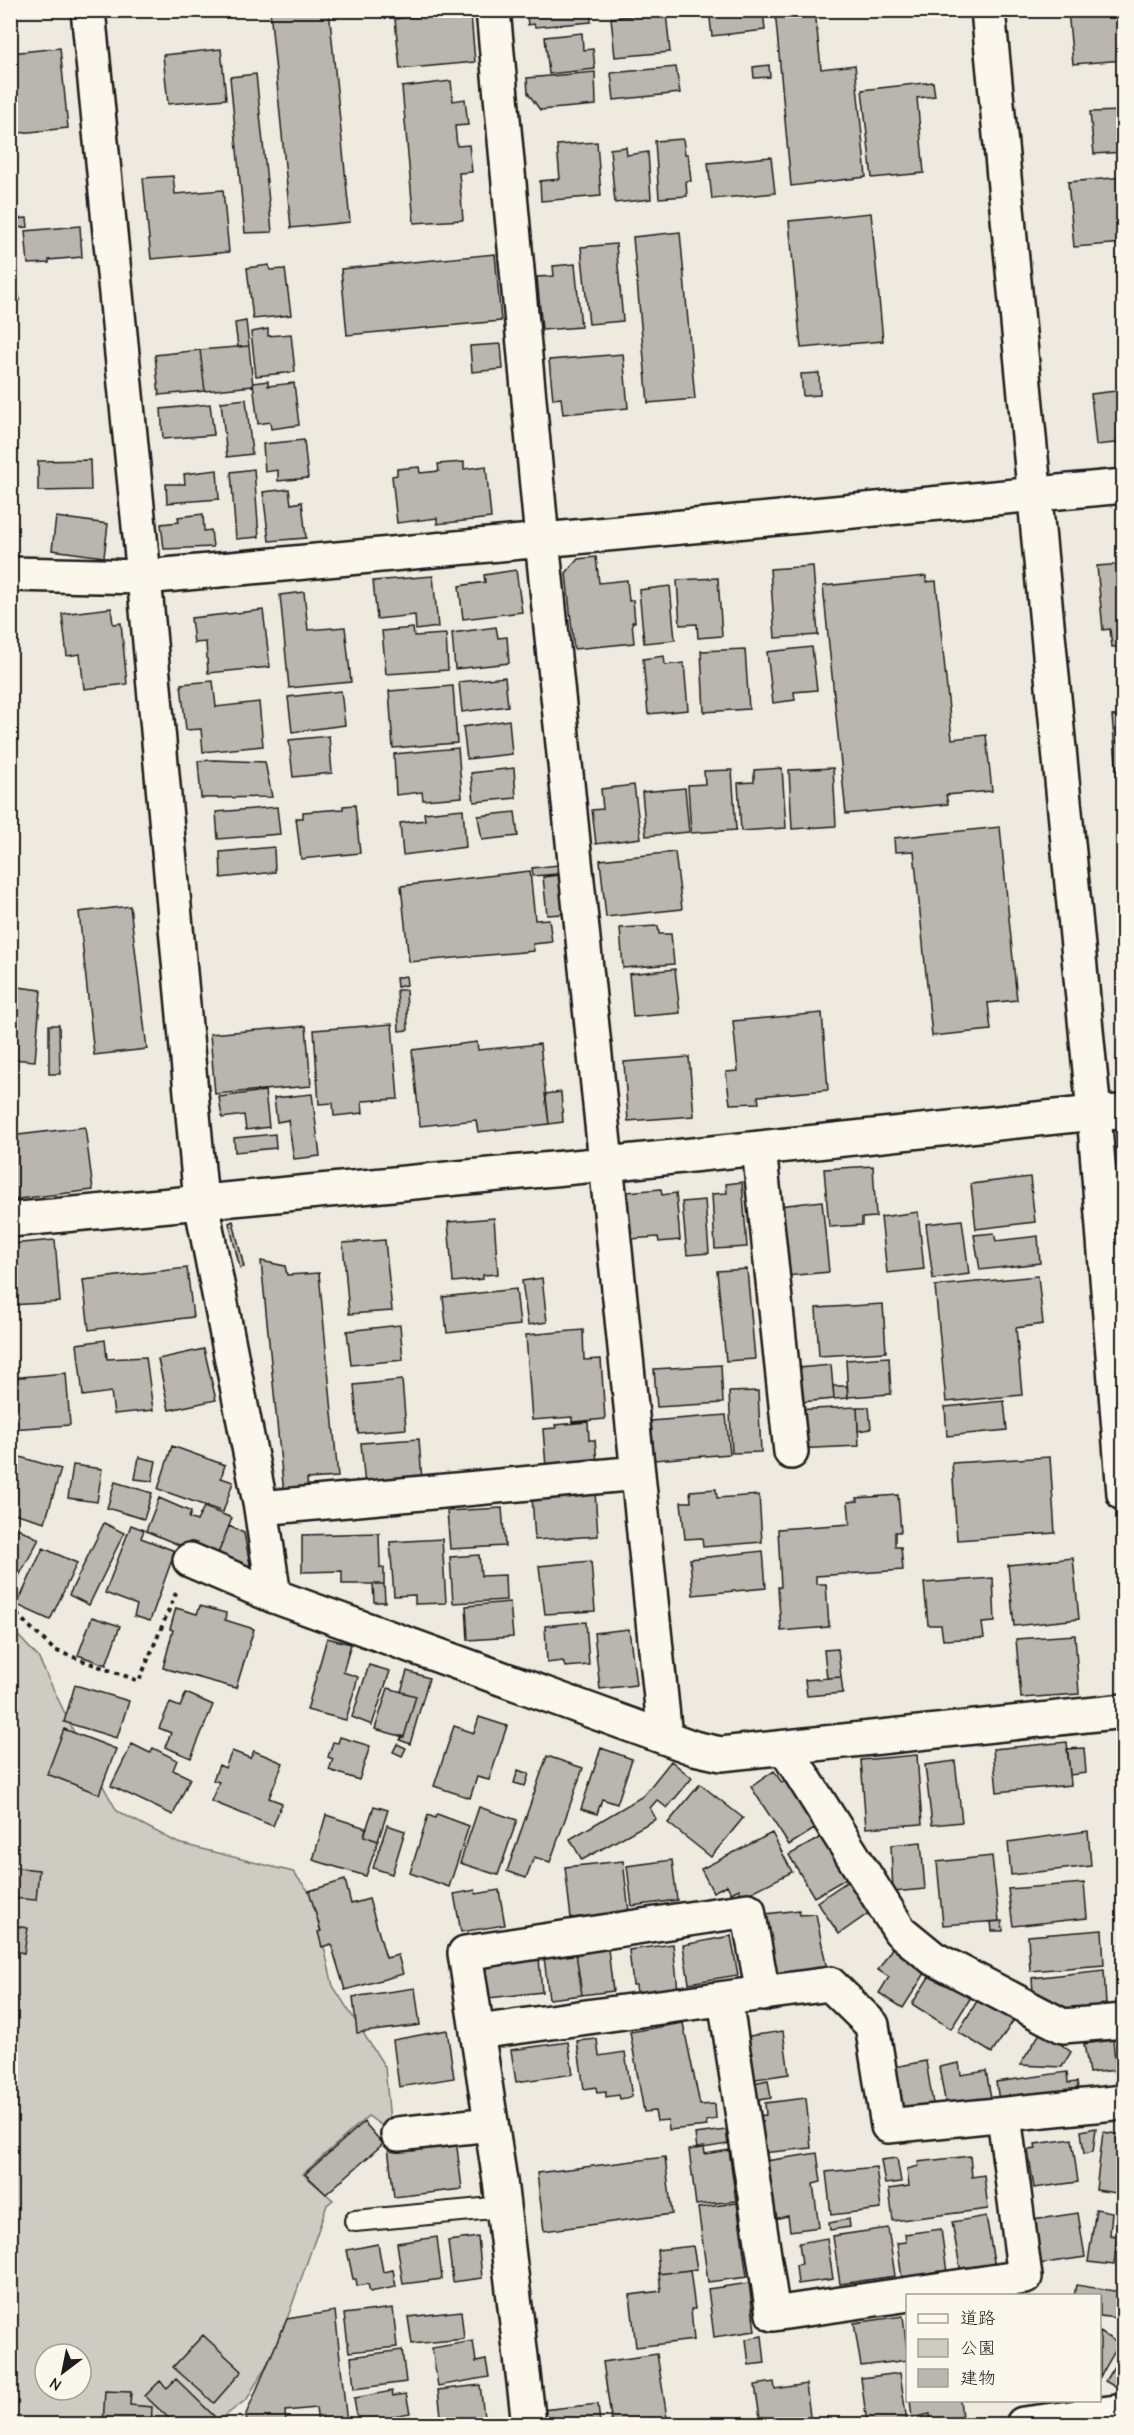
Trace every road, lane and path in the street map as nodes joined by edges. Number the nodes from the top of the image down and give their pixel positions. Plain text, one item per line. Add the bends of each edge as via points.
1 (88, 10) edge
2 (493, 10) edge
3 (988, 10) edge
4 (1124, 486) edge
5 (1035, 495) junction
6 (542, 540) junction
7 (10, 574) edge
8 (144, 577) junction
9 (1109, 1113) edge
10 (759, 1148) junction
11 (606, 1164) junction
12 (201, 1203) junction
13 (10, 1220) edge
14 (791, 1452) dead end
15 (638, 1473) junction
16 (1124, 1494) edge
17 (261, 1508) junction
18 (190, 1560) joint
19 (274, 1596) junction
20 (10, 1608) edge
21 (1124, 1711) edge
22 (665, 1737) junction
23 (785, 1748) junction
24 (763, 1994) junction
25 (725, 1999) junction
26 (1124, 2021) edge
27 (477, 2032) junction
28 (1124, 2102) edge
29 (1004, 2116) junction
30 (491, 2124) junction
31 (398, 2134) dead end
32 (503, 2207) junction
33 (355, 2221) dead end
34 (906, 2294) edge
35 (909, 2294) edge
36 (1124, 2411) edge
37 (529, 2424) edge
38 (1023, 2424) edge

1 - 8 street
2 - 6 street
3 - 5 street
4 - 5 street
5 - 6 street
5 - 9 street
6 - 8 street
6 - 11 street
7 - 8 street
8 - 12 street
9 - 10 street
9 - 16 street
10 - 11 street
10 - 14 street
11 - 12 street
11 - 15 street
12 - 13 street
12 - 17 street
15 - 17 street
15 - 22 street
17 - 19 street
18 - 19 street
18 - 20 path via 139,1682 54,1650
19 - 22 street
21 - 23 street
22 - 23 street via 721,1754
23 - 26 street via 900,1931 933,1958 1063,2026
24 - 25 street
24 - 27 street via 748,1910 465,1953
24 - 29 street via 830,1984 872,2025 888,2126
25 - 27 street
25 - 34 street via 773,2314
27 - 30 street
28 - 29 street
29 - 35 street via 1025,2277
30 - 31 street
30 - 32 street
32 - 33 lane
32 - 37 street
36 - 38 street

